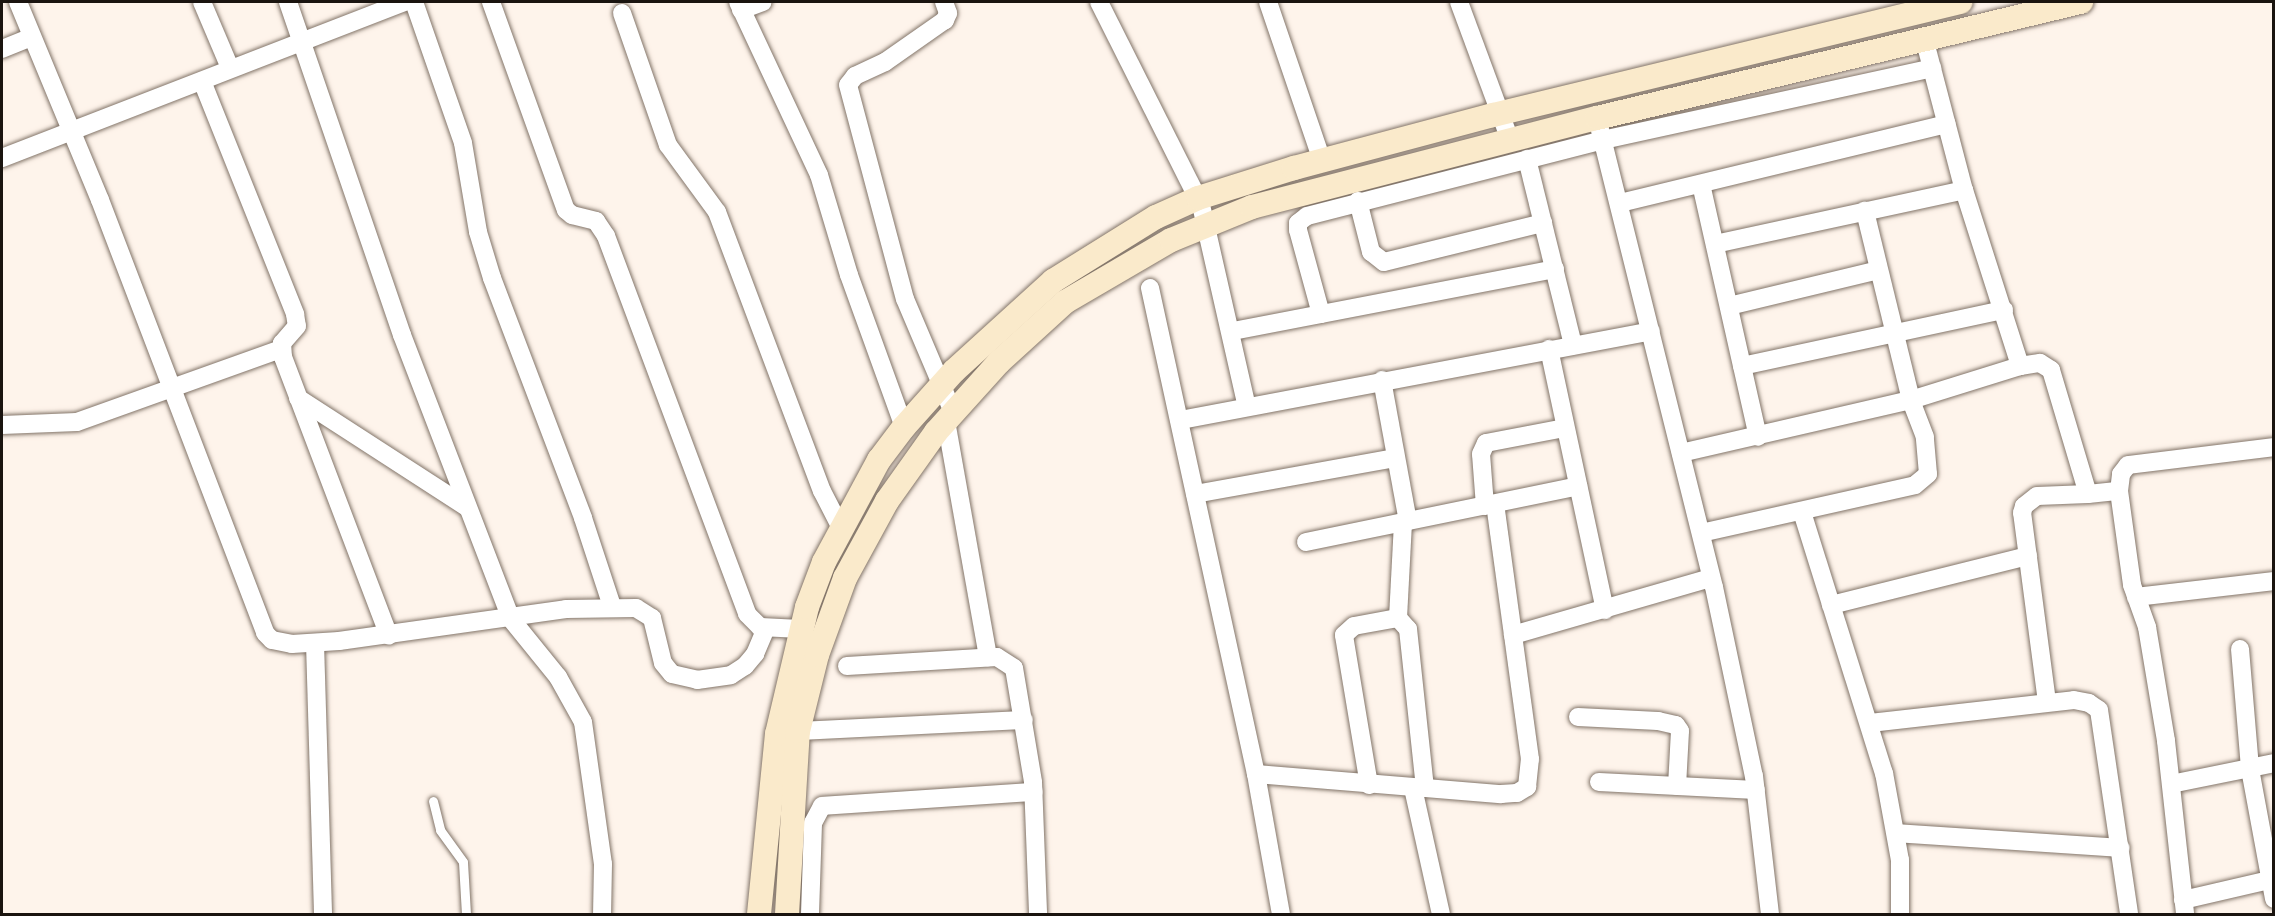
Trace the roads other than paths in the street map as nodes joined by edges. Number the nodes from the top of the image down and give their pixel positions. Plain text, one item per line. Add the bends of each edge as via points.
1 (18, 2) edge
2 (202, 2) edge
3 (288, 2) edge
4 (405, 2) edge
5 (414, 2) edge
6 (491, 2) edge
7 (763, 2) edge
8 (944, 2) edge
9 (1099, 2) edge
10 (1268, 2) edge
11 (1459, 2) edge
12 (1955, 2) edge
13 (2081, 2) edge
14 (740, 6) edge
15 (372, 8) edge
16 (622, 13) dead end
17 (32, 37) junction
18 (1924, 38) junction
19 (303, 42) junction
20 (2, 49) edge
21 (230, 68) junction
22 (1932, 68) junction
23 (202, 81) junction
24 (1947, 124) junction
25 (1505, 127) junction
26 (1600, 129) junction
27 (72, 132) junction
28 (2, 158) edge
29 (1527, 159) junction
30 (1322, 160) junction
31 (1701, 184) junction
32 (1964, 190) junction
33 (1358, 201) junction
34 (1620, 203) junction
35 (1202, 211) junction
36 (1865, 211) junction
37 (1543, 223) junction
38 (1715, 244) junction
39 (1555, 269) junction
40 (1879, 270) junction
41 (1150, 288) dead end
42 (1729, 306) junction
43 (2004, 310) junction
44 (1321, 314) junction
45 (1651, 330) junction
46 (1233, 331) junction
47 (1893, 333) junction
48 (1574, 345) junction
49 (281, 349) junction
50 (1549, 349) junction
51 (1742, 366) junction
52 (2020, 366) junction
53 (1382, 380) junction
54 (173, 386) junction
55 (298, 398) junction
56 (1911, 400) junction
57 (947, 403) junction
58 (1247, 406) junction
59 (1181, 420) junction
60 (2, 425) edge
61 (904, 427) junction
62 (1565, 428) junction
63 (1758, 438) junction
64 (2274, 447) edge
65 (1681, 453) junction
66 (1396, 458) junction
67 (1578, 486) junction
68 (2119, 491) junction
69 (1195, 494) junction
70 (2088, 494) junction
71 (1490, 505) junction
72 (468, 508) junction
73 (1802, 512) junction
74 (1405, 521) junction
75 (840, 528) junction
76 (1701, 533) junction
77 (1306, 542) dead end
78 (2028, 556) junction
79 (1712, 578) junction
80 (2274, 581) edge
81 (2136, 597) junction
82 (1831, 605) junction
83 (612, 606) junction
84 (1605, 610) junction
85 (1398, 618) junction
86 (511, 619) junction
87 (766, 628) junction
88 (801, 629) junction
89 (1513, 635) junction
90 (388, 636) junction
91 (315, 643) junction
92 (2240, 649) dead end
93 (988, 657) junction
94 (847, 666) dead end
95 (2047, 702) junction
96 (1578, 717) dead end
97 (1024, 720) junction
98 (1870, 723) junction
99 (798, 731) junction
100 (2274, 764) edge
101 (2250, 769) junction
102 (1257, 774) junction
103 (1599, 782) dead end
104 (2171, 784) junction
105 (1370, 785) junction
106 (1677, 786) junction
107 (1419, 788) junction
108 (1756, 790) junction
109 (1034, 792) junction
110 (433, 801) dead end
111 (1896, 833) junction
112 (2120, 848) junction
113 (2272, 879) edge
114 (2274, 899) edge
115 (2184, 907) edge
116 (323, 915) edge
117 (466, 915) edge
118 (602, 915) edge
119 (759, 915) edge
120 (787, 915) edge
121 (810, 915) edge
122 (1038, 915) edge
123 (1281, 915) edge
124 (1441, 915) edge
125 (1770, 915) edge
126 (1900, 915) edge
127 (2128, 915) edge

1 - 17 street
2 - 21 street
3 - 19 street
4 - 15 street
5 - 83 street via 463,143 486,261
6 - 87 street via 566,210 596,221 606,236 747,614 755,625
7 - 14 street
8 - 57 street via 948,13 945,20 885,62 855,76 848,85 897,273
9 - 35 street
10 - 30 street
11 - 25 street
12 - 25 street
13 - 18 street
14 - 61 street via 819,176 849,275
15 - 19 street
16 - 75 street via 668,145 717,212 822,491
17 - 20 street
17 - 27 street
18 - 22 street
18 - 26 street
19 - 21 street
19 - 72 street via 402,335
21 - 23 street
22 - 24 street
22 - 26 street
23 - 27 street
23 - 49 street via 295,314 297,326
24 - 31 street
24 - 32 street
25 - 26 street
25 - 30 street
25 - 35 street via 1281,199
26 - 29 street
26 - 34 street
27 - 28 street
27 - 54 street
29 - 33 street
29 - 37 street
30 - 35 street
31 - 34 street
31 - 38 street
32 - 36 street
32 - 43 street
33 - 37 street via 1373,257 1383,262
33 - 44 street via 1307,216 1298,223
34 - 45 street
35 - 46 street
35 - 57 street via 1065,302
36 - 38 street
36 - 40 street
37 - 39 street
38 - 42 street
39 - 44 street
39 - 48 street
40 - 42 street
40 - 47 street
41 - 59 street
42 - 51 street
43 - 47 street
43 - 52 street
44 - 46 street
45 - 48 street
45 - 65 street
46 - 58 street
47 - 51 street
47 - 56 street
48 - 50 street
49 - 54 street
49 - 55 street
50 - 53 street
50 - 62 street
51 - 63 street
52 - 56 street
52 - 70 street via 2040,363 2051,370
53 - 58 street
53 - 66 street
54 - 60 street via 77,422
54 - 91 street via 265,633 281,644
55 - 72 street
55 - 90 street
56 - 63 street
56 - 73 street via 1929,452 1930,465 1923,481
57 - 61 street
57 - 93 street
57 - 99 street via 845,578 817,656
58 - 59 street
59 - 69 street
61 - 75 street via 879,460
62 - 67 street
62 - 71 street via 1485,443 1481,454
63 - 65 street
64 - 68 street via 2128,465 2121,474
65 - 76 street
66 - 69 street
66 - 74 street
67 - 71 street
67 - 84 street
68 - 70 street
68 - 81 street
69 - 102 street
70 - 78 street via 2037,496 2030,500 2022,513
71 - 74 street
71 - 89 street
72 - 86 street
73 - 76 street
73 - 82 street
74 - 77 street
74 - 85 street
75 - 88 street
76 - 79 street
78 - 82 street
78 - 95 street
79 - 84 street
79 - 108 street
80 - 81 street
81 - 104 street via 2147,627
82 - 98 street
83 - 86 street
83 - 87 street via 646,611 652,618 663,663 684,680 731,675 755,654
84 - 89 street
85 - 105 street via 1354,626 1344,635
85 - 107 street via 1408,629
86 - 90 street
86 - 118 street via 558,677 583,722 603,864
87 - 88 street
88 - 119 street via 777,734
89 - 107 street via 1530,759 1527,787 1517,793 1501,794
90 - 91 street
91 - 116 street
92 - 101 street
93 - 94 street
93 - 97 street via 1007,660 1014,668
95 - 98 street
95 - 112 street via 2074,700 2099,710
96 - 106 street via 1676,725 1680,731
97 - 99 street
97 - 109 street
98 - 111 street
99 - 120 street
100 - 101 street
101 - 104 street
101 - 113 street
102 - 105 street
102 - 123 street
103 - 106 street
104 - 115 street
105 - 107 street
106 - 108 street
107 - 124 street
108 - 125 street
109 - 121 street via 822,807 813,823
109 - 122 street
110 - 117 lane via 440,830 463,862
111 - 112 street
111 - 126 street
112 - 127 street
113 - 114 street
113 - 115 street

